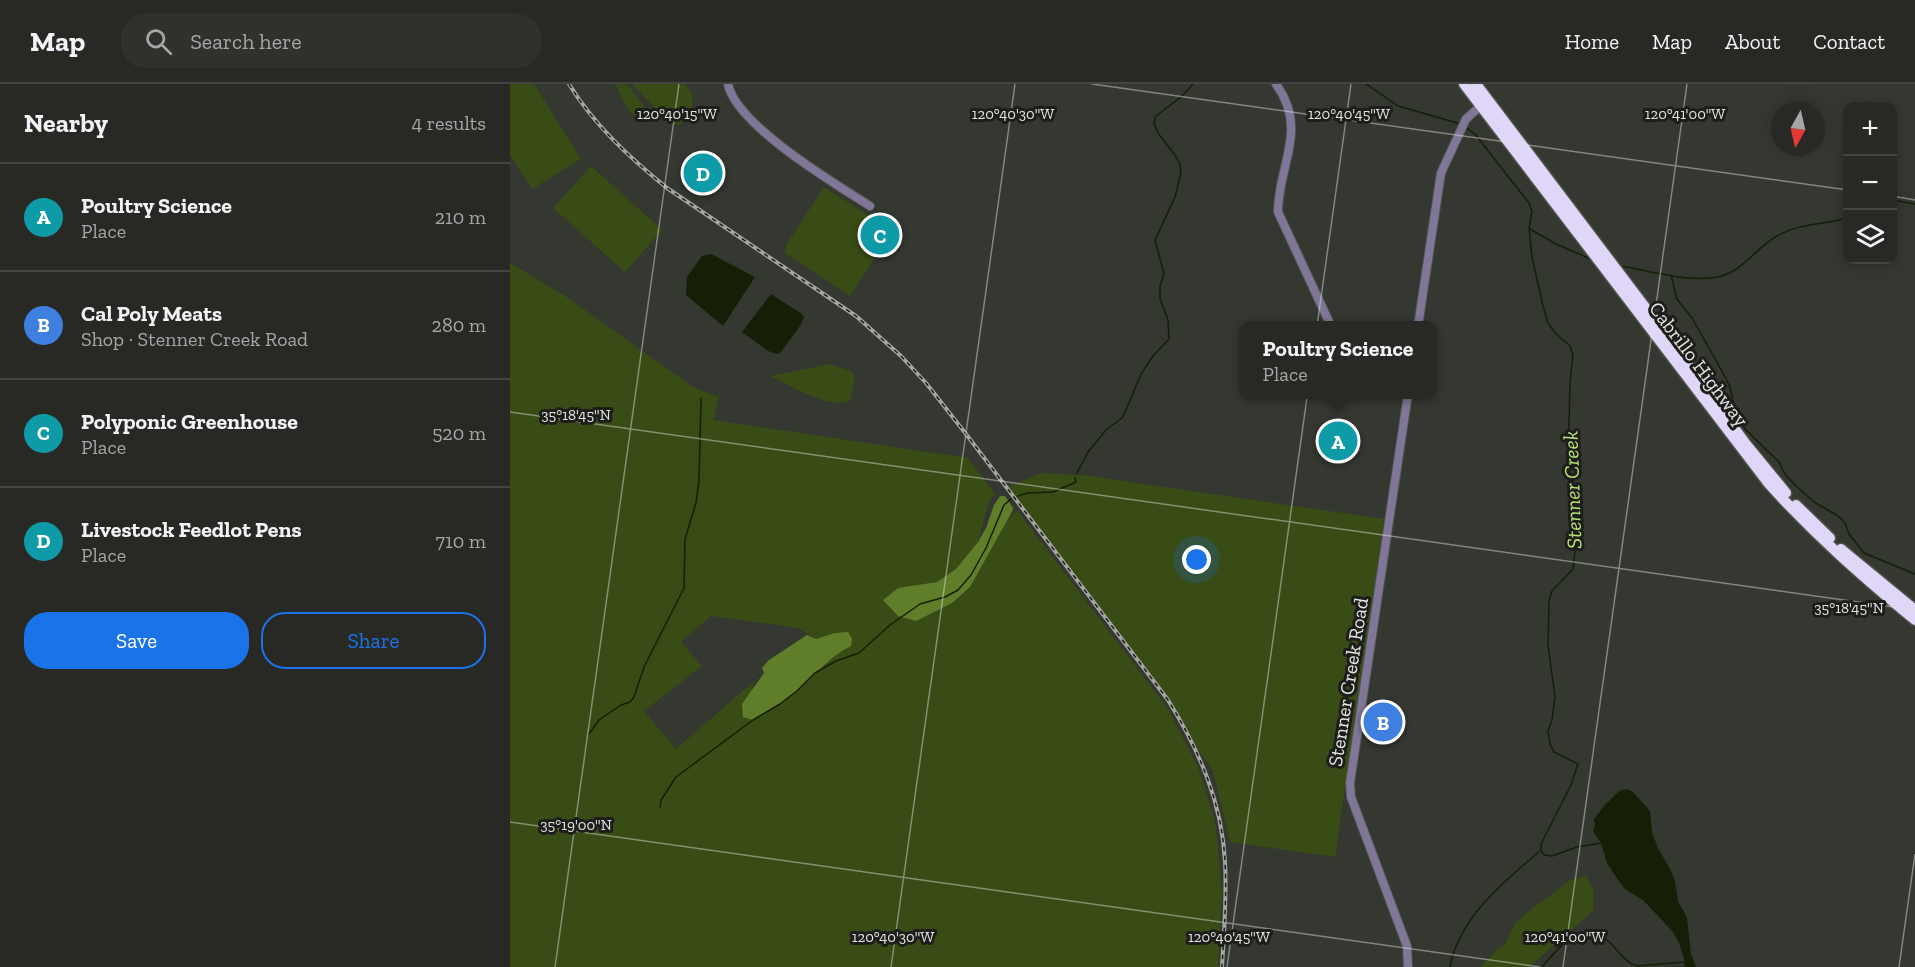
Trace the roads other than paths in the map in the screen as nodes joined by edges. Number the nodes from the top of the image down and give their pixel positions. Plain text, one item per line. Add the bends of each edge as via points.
1 (728, 84) edge
2 (1276, 84) edge
3 (1464, 84) edge
4 (1476, 84) edge
5 (1484, 103) junction
6 (870, 206) dead end
7 (1329, 321) edge
8 (1419, 321) edge
9 (1407, 399) edge
10 (1915, 610) edge
11 (1915, 620) edge
12 (1408, 967) edge

1 - 6 street via 745,112 785,150
2 - 7 street via 1284,95 1292,142 1278,196 1278,212
3 - 5 highway
4 - 5 highway
5 - 8 street via 1466,118 1441,173
5 - 10 highway, Cabrillo Highway via 1792,500 1847,554
5 - 11 highway, Cabrillo Highway via 1769,484 1846,563
9 - 12 street, Stenner Creek Road via 1350,783 1351,797 1407,946

